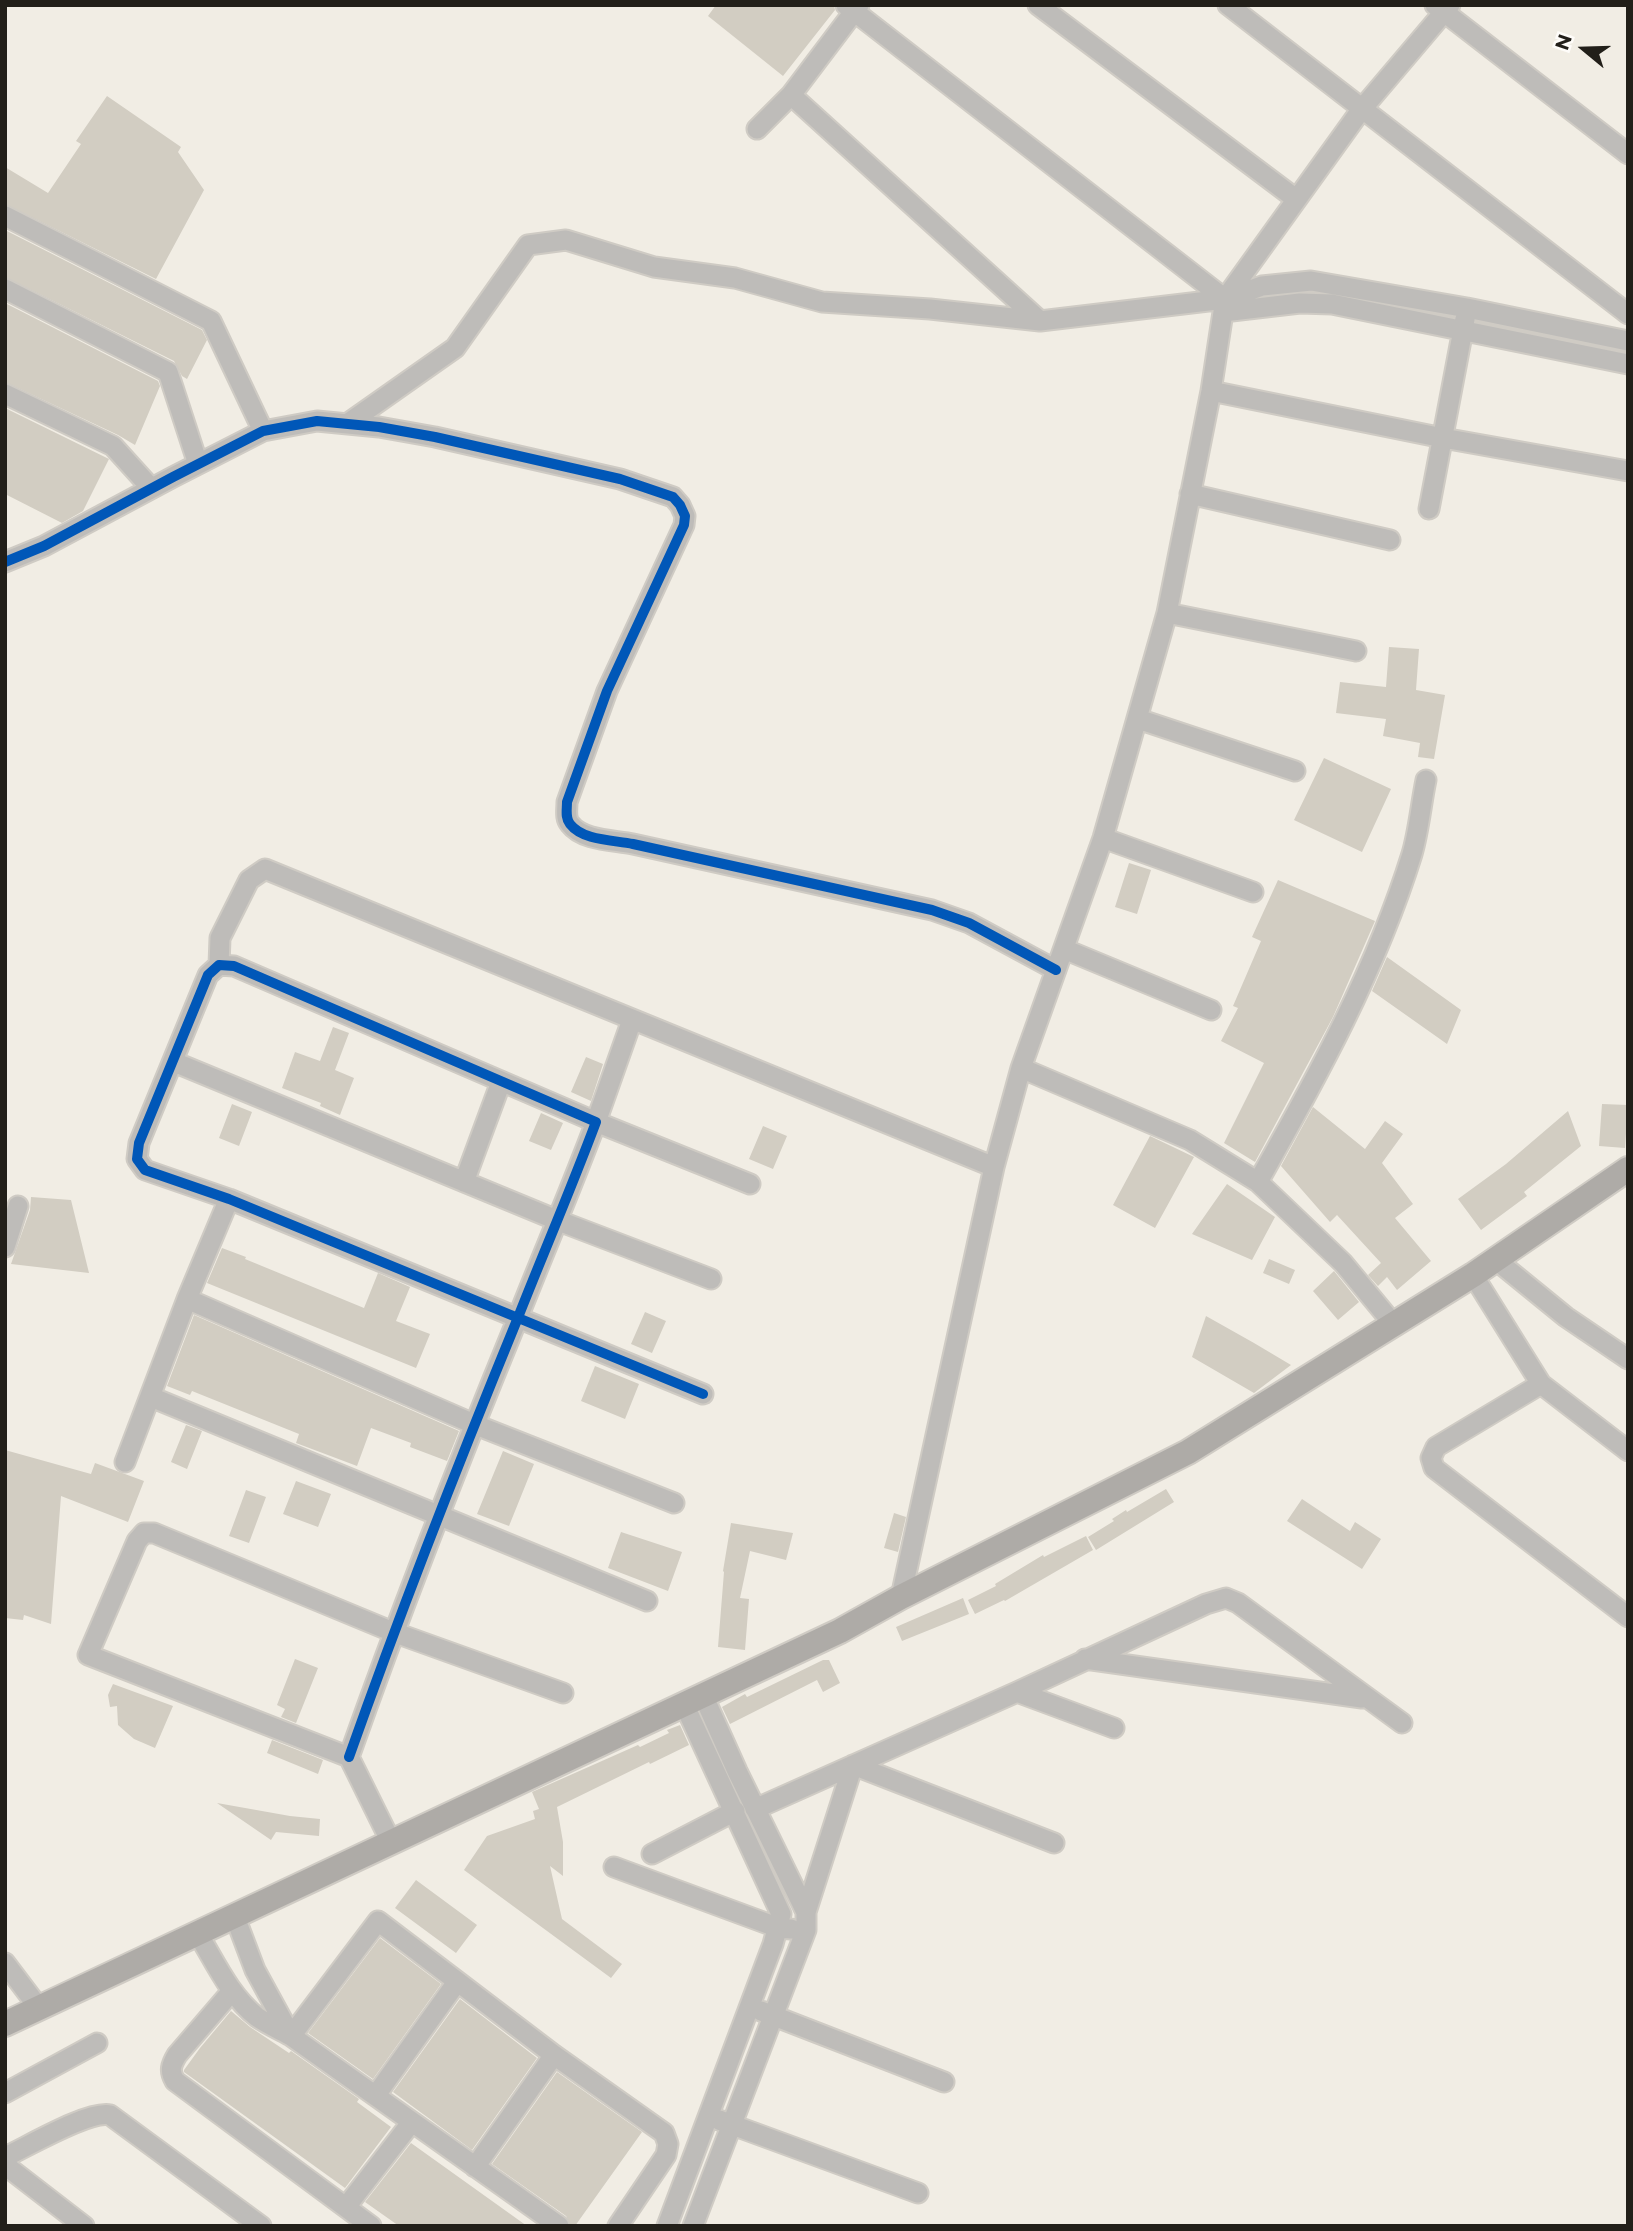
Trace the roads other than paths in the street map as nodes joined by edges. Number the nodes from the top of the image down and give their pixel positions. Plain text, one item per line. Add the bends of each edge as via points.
1 (1038, 5) edge
2 (1228, 5) edge
3 (1444, 7) edge
4 (853, 8) edge
5 (791, 95) junction
6 (1361, 110) junction
7 (757, 129) dead end
8 (1628, 154) edge
9 (1296, 199) junction
10 (5, 216) edge
11 (5, 289) edge
12 (1224, 306) junction
13 (1467, 308) junction
14 (1628, 314) edge
15 (1040, 321) junction
16 (1463, 331) junction
17 (1628, 341) edge
18 (1628, 364) edge
19 (1211, 391) junction
20 (5, 394) edge
21 (347, 424) junction
22 (263, 431) junction
23 (1443, 438) junction
24 (198, 464) junction
25 (1628, 471) edge
26 (151, 488) junction
27 (1190, 494) junction
28 (1429, 509) dead end
29 (1390, 540) dead end
30 (5, 562) edge
31 (1167, 613) junction
32 (1356, 650) dead end
33 (1138, 719) junction
34 (1294, 771) dead end
35 (1426, 780) dead end
36 (1103, 838) junction
37 (1253, 892) dead end
38 (1064, 949) junction
39 (219, 965) junction
40 (1056, 971) junction
41 (1211, 1010) dead end
42 (632, 1020) junction
43 (174, 1062) junction
44 (1021, 1068) junction
45 (501, 1082) junction
46 (596, 1122) junction
47 (994, 1167) junction
48 (1628, 1169) edge
49 (464, 1182) junction
50 (1258, 1182) junction
51 (750, 1184) dead end
52 (229, 1199) junction
53 (18, 1206) dead end
54 (559, 1221) junction
55 (5, 1247) edge
56 (1496, 1260) junction
57 (1473, 1275) junction
58 (711, 1279) dead end
59 (187, 1300) junction
60 (517, 1319) junction
61 (1395, 1326) junction
62 (1628, 1359) edge
63 (1541, 1384) junction
64 (703, 1394) dead end
65 (151, 1397) junction
66 (476, 1425) junction
67 (1628, 1451) edge
68 (125, 1461) dead end
69 (674, 1503) dead end
70 (439, 1514) junction
71 (901, 1597) junction
72 (648, 1601) dead end
73 (1628, 1617) edge
74 (393, 1632) junction
75 (1085, 1659) junction
76 (1017, 1692) junction
77 (563, 1693) dead end
78 (1367, 1699) junction
79 (694, 1700) junction
80 (1402, 1723) dead end
81 (1114, 1728) dead end
82 (349, 1757) junction
83 (853, 1765) junction
84 (734, 1811) junction
85 (759, 1817) junction
86 (745, 1835) junction
87 (391, 1842) junction
88 (1054, 1843) dead end
89 (652, 1854) dead end
90 (614, 1867) dead end
91 (235, 1917) junction
92 (806, 1921) junction
93 (779, 1928) junction
94 (198, 1934) junction
95 (5, 1963) edge
96 (457, 1982) junction
97 (233, 1991) junction
98 (750, 2007) junction
99 (39, 2008) junction
100 (773, 2015) junction
101 (5, 2024) edge
102 (291, 2036) junction
103 (97, 2043) dead end
104 (554, 2055) junction
105 (944, 2082) dead end
106 (5, 2093) edge
107 (376, 2095) junction
108 (709, 2116) junction
109 (411, 2123) junction
110 (732, 2124) junction
111 (5, 2157) edge
112 (5, 2165) edge
113 (475, 2167) junction
114 (918, 2193) dead end
115 (346, 2207) junction
116 (669, 2225) edge
117 (84, 2226) edge
118 (261, 2226) edge
119 (371, 2226) edge
120 (559, 2226) edge
121 (618, 2226) edge
122 (693, 2226) edge

1 - 9 street
2 - 6 street
3 - 6 street
3 - 8 street
4 - 5 street
4 - 12 street
5 - 7 street
5 - 15 street
6 - 9 street
6 - 14 street
9 - 12 street
10 - 22 street via 211,321
11 - 24 street via 168,372
12 - 13 street via 1262,286 1311,281
12 - 15 street
12 - 16 street via 1315,303
12 - 19 street
13 - 16 street
13 - 17 street
15 - 21 street via 822,302 735,278 654,267 566,240 528,245 455,348
16 - 18 street
16 - 23 street
19 - 23 street
19 - 27 street
20 - 26 street via 113,446
21 - 22 street via 317,421
21 - 40 street via 435,437 620,479 673,497 680,505 684,525 607,691 567,802 569,823 587,835 932,910 969,923
22 - 24 street
23 - 25 street
23 - 28 street
24 - 26 street
26 - 30 street
27 - 29 street
27 - 31 street
31 - 32 street
31 - 33 street
33 - 34 street
33 - 36 street
35 - 50 street via 1412,852 1372,962 1323,1066
36 - 37 street
36 - 38 street
38 - 40 street
38 - 41 street
39 - 42 street via 220,938 249,880 265,869
39 - 43 street via 208,975
39 - 45 street via 234,966
40 - 44 street
42 - 46 street
42 - 47 street
43 - 49 street
43 - 52 street via 139,1143 137,1159 145,1170
44 - 47 street
44 - 50 street via 1191,1140
45 - 46 street
45 - 49 street
46 - 51 street
46 - 54 street
47 - 71 street
48 - 56 main road
49 - 54 street
50 - 61 street via 1343,1263
52 - 59 street
52 - 60 street
53 - 55 street
54 - 58 street
54 - 60 street
56 - 57 main road
56 - 62 street via 1566,1317
57 - 61 main road
57 - 63 street
59 - 65 street
59 - 66 street
60 - 64 street
60 - 66 street
61 - 71 main road via 1188,1452
63 - 67 street
63 - 73 street via 1436,1447 1431,1458 1434,1468
65 - 68 street
65 - 70 street
66 - 69 street
66 - 70 street
70 - 72 street
70 - 74 street
71 - 79 main road
74 - 77 street
74 - 82 street
74 - 82 street via 154,1533 144,1533 88,1655
75 - 76 street
75 - 78 street
75 - 78 street via 1226,1598
76 - 81 street
76 - 83 street
78 - 80 street
79 - 84 street
79 - 85 street
79 - 87 main road
82 - 87 street
83 - 85 street
83 - 88 street
83 - 92 street
84 - 86 street
84 - 89 street
85 - 86 street
85 - 92 street
86 - 93 street via 781,1914
87 - 91 main road
90 - 93 street
91 - 94 main road
91 - 102 street via 255,1970
92 - 93 street
92 - 100 street
93 - 98 street
94 - 97 street
94 - 99 main road
95 - 99 street
96 - 102 street via 378,1921
96 - 104 street
96 - 107 street
97 - 102 street via 257,2017
97 - 115 street via 177,2055 170,2074
98 - 100 street
98 - 108 street
99 - 101 main road
100 - 105 street
100 - 110 street
102 - 107 street
103 - 106 street
104 - 113 street
104 - 121 street via 664,2133 666,2155
107 - 109 street
108 - 110 street
108 - 116 street
109 - 113 street
109 - 115 street
110 - 114 street
110 - 122 street
111 - 118 street via 104,2113
112 - 117 street
113 - 120 street
115 - 119 street

